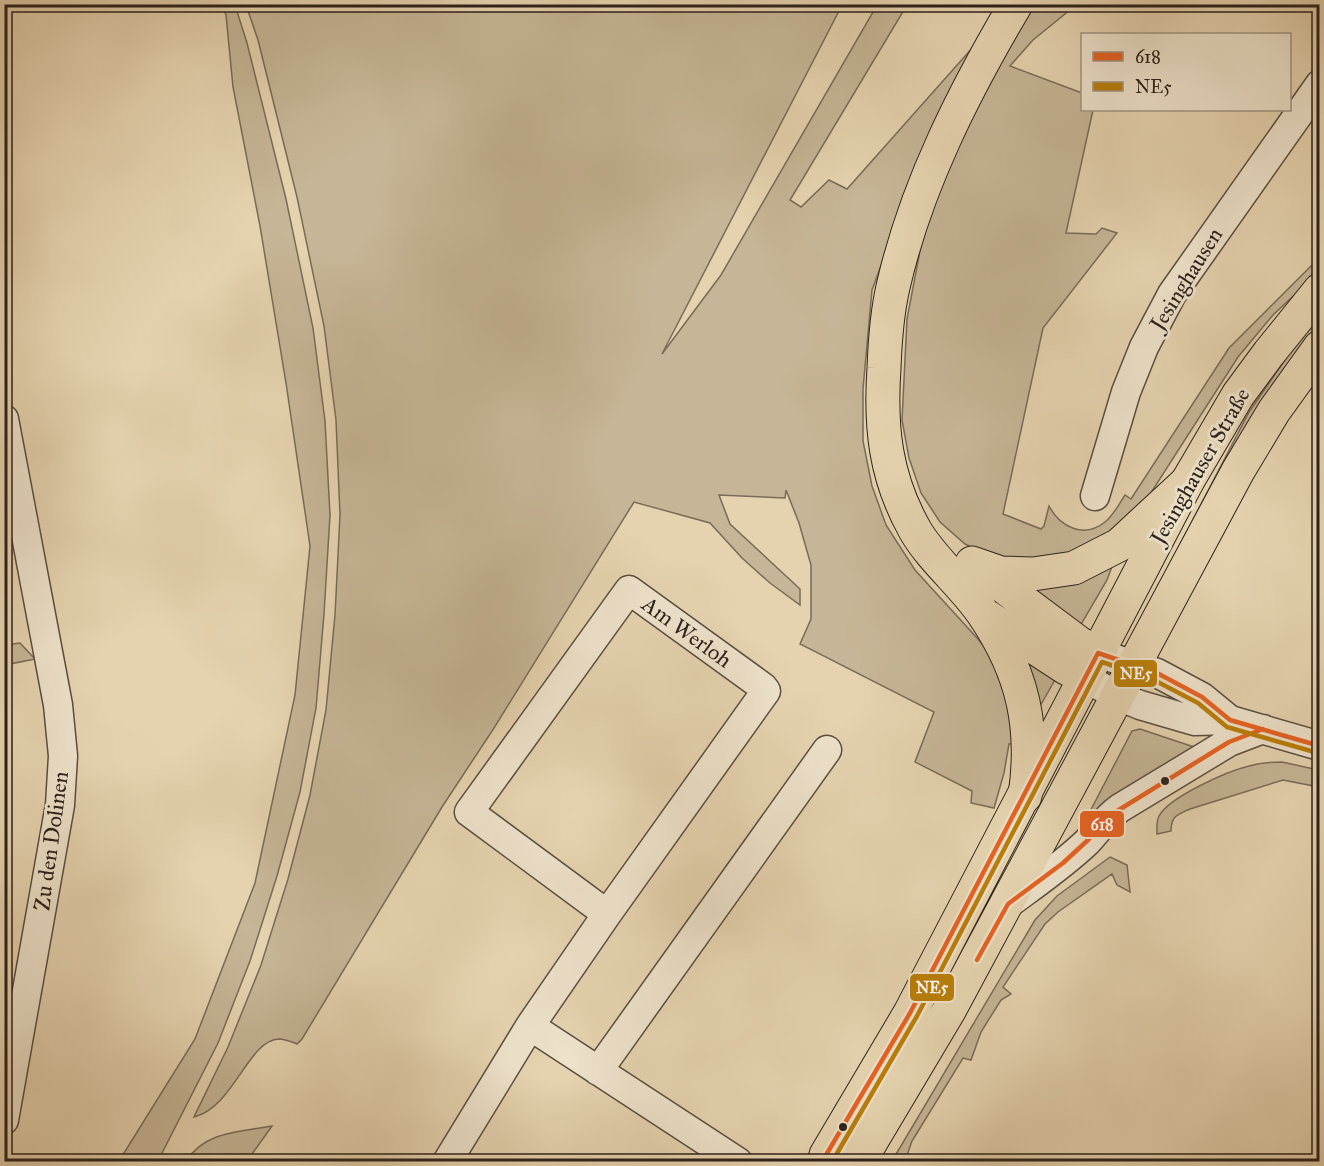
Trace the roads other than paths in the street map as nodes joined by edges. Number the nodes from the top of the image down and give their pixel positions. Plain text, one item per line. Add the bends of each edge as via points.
1 (1016, 4) edge
2 (1320, 84) edge
3 (1320, 290) edge
4 (1320, 347) edge
5 (4, 419) edge
6 (1187, 482) junction
7 (1095, 496) dead end
8 (916, 532) junction
9 (972, 563) junction
10 (984, 614) junction
11 (1092, 665) junction
12 (1135, 665) junction
13 (1118, 696) junction
14 (1230, 720) junction
15 (1263, 729) junction
16 (1320, 746) edge
17 (827, 750) dead end
18 (1025, 796) junction
19 (1008, 904) junction
20 (607, 914) junction
21 (530, 1026) junction
22 (598, 1071) junction
23 (4, 1120) edge
24 (447, 1161) edge
25 (738, 1161) edge
26 (824, 1161) edge
27 (859, 1161) edge

1 - 8 main road via 981,63 930,173 893,288 885,339 882,404 886,454 898,494
2 - 7 street, Jesinghausen via 1172,294 1126,392
3 - 6 main road, Jesinghauser Straße via 1238,395
4 - 12 main road, Jesinghauser Straße via 1274,411 1238,471
5 - 23 street, Zu den Dolinen via 58,705 63,756 60,805
6 - 9 main road via 1119,545 1074,568 1032,574 1001,573
6 - 11 main road, Jesinghauser Straße
8 - 9 main road
8 - 10 main road
9 - 11 main road via 1079,643
10 - 11 main road via 1066,668
10 - 18 main road via 1022,690 1029,734
11 - 12 street
11 - 13 street
11 - 18 main road, Jesinghauser Straße
12 - 13 main road, Jesinghauser Straße
12 - 14 street via 1202,697
13 - 14 street via 1195,721
13 - 19 main road, Jesinghauser Straße
14 - 15 street
15 - 16 street
15 - 19 street via 1229,742 1120,808 1063,863
17 - 22 street
18 - 26 main road, Jesinghauser Straße via 910,1013
19 - 27 main road, Jesinghauser Straße via 951,1009
20 - 20 street, Am Werloh via 469,813 629,590 766,692
20 - 21 street, Am Werloh
21 - 22 street
21 - 24 street, Am Werloh
22 - 25 street

